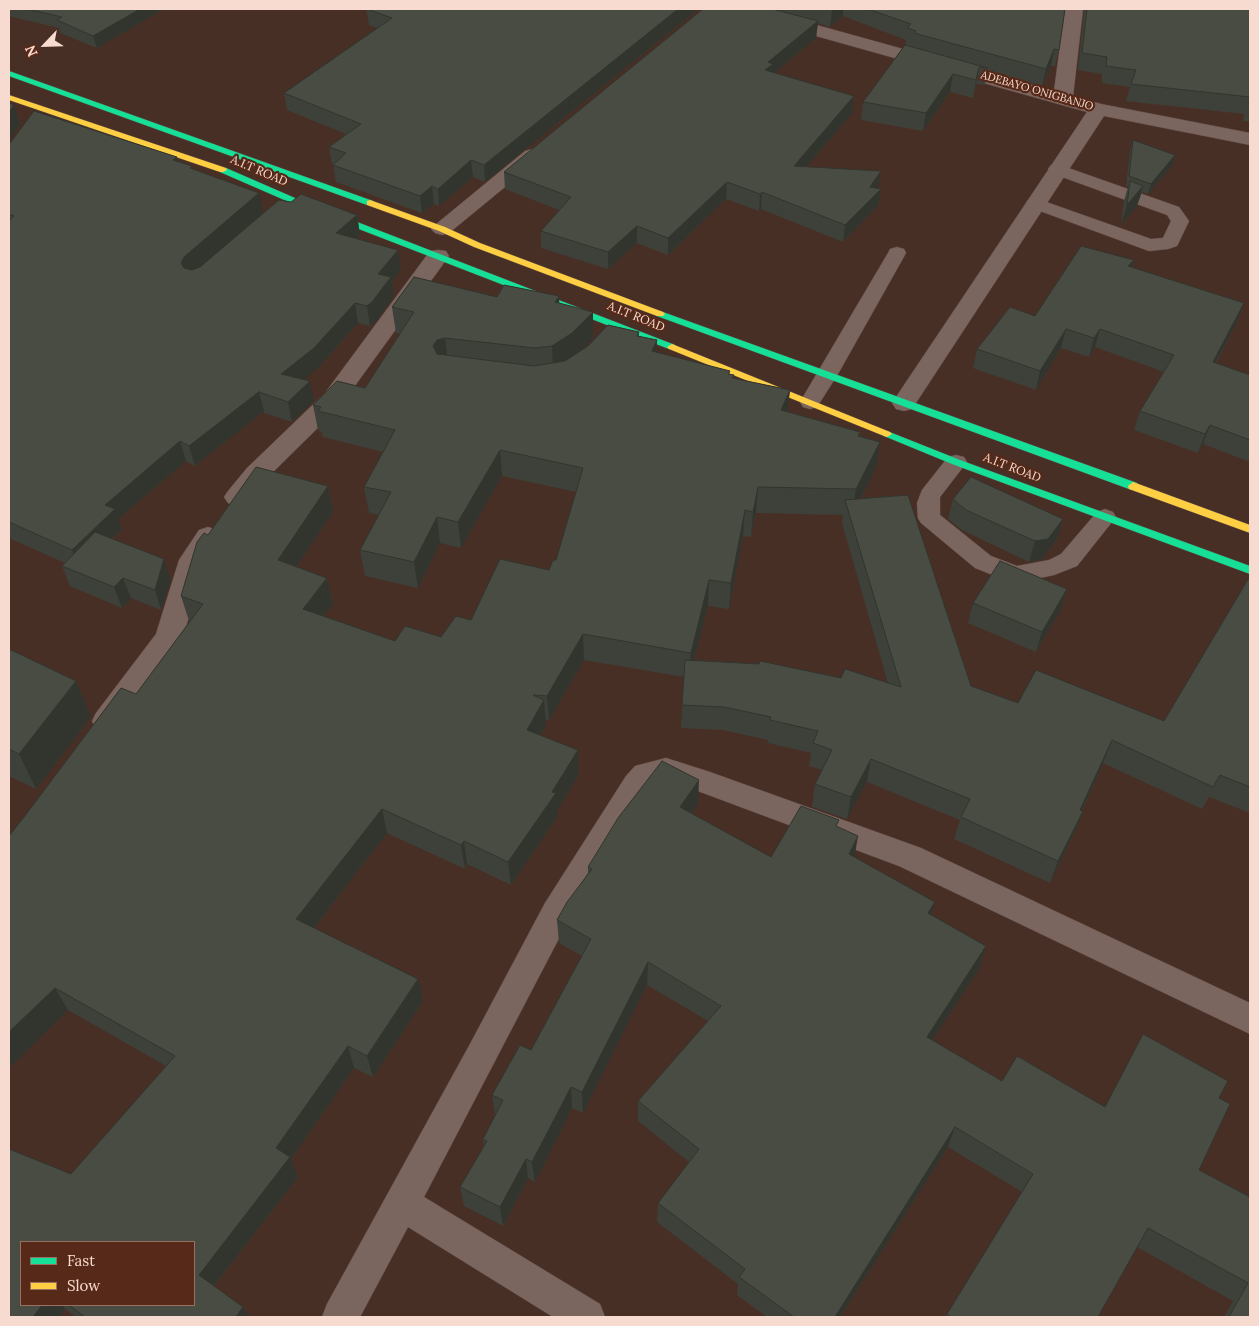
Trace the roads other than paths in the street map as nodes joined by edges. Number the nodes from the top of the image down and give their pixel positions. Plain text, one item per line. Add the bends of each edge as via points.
1 (740, 9) edge
2 (1074, 9) edge
3 (9, 73) edge
4 (9, 97) edge
5 (1063, 98) junction
6 (1099, 109) junction
7 (1250, 139) edge
8 (550, 141) edge
9 (1057, 169) junction
10 (292, 200) junction
11 (1035, 203) junction
12 (277, 212) edge
13 (442, 229) junction
14 (897, 253) dead end
15 (438, 256) junction
16 (828, 374) junction
17 (810, 402) junction
18 (904, 403) junction
19 (956, 462) junction
20 (1105, 517) junction
21 (1250, 529) edge
22 (1250, 570) edge
23 (90, 742) edge
24 (1250, 1019) edge
25 (401, 1203) junction
26 (340, 1317) edge
27 (587, 1317) edge

1 - 5 street, ADEBAYO ONIGBANJO
2 - 5 street
3 - 13 street, A.I.T ROAD
4 - 10 street, A.I.T ROAD via 37,118 222,170
5 - 6 street, ADEBAYO ONIGBANJO
6 - 7 street, ADEBAYO ONIGBANJO
6 - 9 street
8 - 13 street
9 - 11 street
9 - 11 lane via 1173,211 1180,221 1170,242 1149,245
10 - 12 lane
10 - 15 street, A.I.T ROAD
11 - 18 street
13 - 16 street, A.I.T ROAD via 630,303
14 - 16 lane
15 - 17 street, A.I.T ROAD via 612,332
15 - 23 street via 333,399 256,474 222,516 192,560 169,637
16 - 17 lane
16 - 18 street, A.I.T ROAD
17 - 19 street, A.I.T ROAD
18 - 21 street, A.I.T ROAD
19 - 20 street, A.I.T ROAD
19 - 20 lane via 930,495 928,518 983,562 1016,575 1054,567 1069,560
20 - 22 street, A.I.T ROAD
24 - 25 street via 910,857 700,780 666,770 645,774 556,913
25 - 26 street
25 - 27 street

